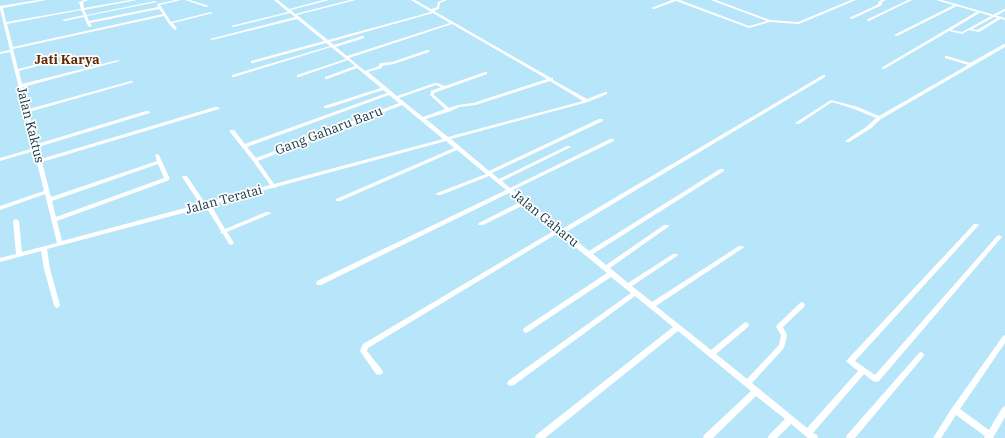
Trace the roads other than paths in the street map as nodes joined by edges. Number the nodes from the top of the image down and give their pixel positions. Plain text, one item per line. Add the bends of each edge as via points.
1 (44, 0) edge
2 (87, 0) edge
3 (135, 0) edge
4 (179, 0) edge
5 (188, 0) edge
6 (278, 0) edge
7 (327, 0) edge
8 (354, 0) edge
9 (413, 0) edge
10 (445, 0) edge
11 (676, 0) edge
12 (713, 0) edge
13 (854, 0) edge
14 (884, 0) edge
15 (910, 0) edge
16 (938, 0) edge
17 (156, 4) edge
18 (957, 5) junction
19 (207, 6) dead end
20 (0, 7) edge
21 (82, 8) junction
22 (653, 8) dead end
23 (1005, 10) edge
24 (433, 11) junction
25 (979, 12) junction
26 (211, 13) dead end
27 (293, 14) junction
28 (85, 15) junction
29 (164, 15) junction
30 (994, 16) junction
31 (851, 18) dead end
32 (1000, 18) junction
33 (64, 20) dead end
34 (868, 20) dead end
35 (1005, 20) edge
36 (3, 21) edge
37 (770, 21) junction
38 (89, 22) junction
39 (170, 23) junction
40 (453, 23) junction
41 (233, 26) dead end
42 (6, 29) junction
43 (175, 29) dead end
44 (968, 29) junction
45 (0, 30) edge
46 (92, 30) junction
47 (948, 30) junction
48 (896, 35) dead end
49 (363, 37) dead end
50 (212, 39) dead end
51 (325, 41) junction
52 (1005, 44) edge
53 (332, 46) junction
54 (11, 49) junction
55 (428, 51) dead end
56 (0, 53) edge
57 (946, 57) dead end
58 (347, 58) junction
59 (118, 61) dead end
60 (252, 62) dead end
61 (43, 64) dead end
62 (969, 64) junction
63 (357, 67) junction
64 (883, 68) dead end
65 (16, 70) junction
66 (365, 72) junction
67 (486, 73) dead end
68 (233, 76) dead end
69 (298, 76) dead end
70 (824, 76) dead end
71 (326, 78) dead end
72 (552, 79) junction
73 (132, 82) dead end
74 (21, 86) junction
75 (444, 87) junction
76 (384, 88) junction
77 (390, 93) junction
78 (606, 93) dead end
79 (396, 98) junction
80 (587, 101) junction
81 (402, 103) junction
82 (326, 107) dead end
83 (217, 108) dead end
84 (448, 110) junction
85 (27, 111) junction
86 (148, 112) dead end
87 (879, 118) junction
88 (422, 119) junction
89 (601, 120) dead end
90 (797, 123) dead end
91 (232, 131) dead end
92 (447, 139) junction
93 (612, 140) dead end
94 (847, 141) dead end
95 (244, 146) junction
96 (568, 147) dead end
97 (36, 148) junction
98 (458, 148) junction
99 (156, 155) dead end
100 (0, 160) edge
101 (255, 160) junction
102 (39, 161) junction
103 (160, 162) junction
104 (722, 170) dead end
105 (490, 174) junction
106 (185, 176) dead end
107 (499, 181) junction
108 (274, 187) junction
109 (511, 191) junction
110 (47, 192) junction
111 (439, 194) dead end
112 (49, 200) junction
113 (338, 200) dead end
114 (525, 202) junction
115 (206, 205) junction
116 (0, 208) edge
117 (268, 213) dead end
118 (54, 220) junction
119 (16, 221) dead end
120 (481, 224) dead end
121 (976, 225) dead end
122 (666, 226) dead end
123 (561, 231) junction
124 (223, 232) junction
125 (999, 236) dead end
126 (230, 243) dead end
127 (60, 244) junction
128 (741, 247) dead end
129 (44, 248) junction
130 (589, 254) junction
131 (19, 255) junction
132 (675, 256) dead end
133 (0, 260) edge
134 (606, 268) junction
135 (612, 273) junction
136 (319, 283) dead end
137 (628, 286) junction
138 (636, 292) junction
139 (57, 305) dead end
140 (652, 305) junction
141 (802, 305) dead end
142 (746, 325) dead end
143 (678, 327) junction
144 (526, 330) dead end
145 (1005, 338) edge
146 (711, 354) junction
147 (921, 355) dead end
148 (863, 370) junction
149 (379, 372) dead end
150 (512, 383) dead end
151 (747, 383) junction
152 (756, 391) junction
153 (954, 410) junction
154 (1005, 410) edge
155 (791, 419) junction
156 (808, 433) junction
157 (989, 436) edge
158 (539, 438) edge
159 (707, 438) edge
160 (772, 438) edge
161 (814, 438) edge
162 (850, 438) edge
163 (937, 438) edge

1 - 20 street
2 - 21 street via 81,2
3 - 21 street
4 - 17 street
5 - 19 street
6 - 27 street, Jalan Gaharu
7 - 27 street
8 - 27 street
9 - 24 street
10 - 24 street
11 - 22 street
11 - 37 street via 749,27
12 - 37 street
13 - 37 street via 798,23
14 - 31 street via 881,4
15 - 34 street
16 - 18 street
17 - 28 street
17 - 29 street
17 - 38 street
18 - 25 street
18 - 48 street
20 - 36 street, Jalan Kaktus
21 - 28 street
21 - 36 street
23 - 30 street
24 - 40 street
24 - 51 street
25 - 30 street
25 - 47 street
26 - 39 street
27 - 41 street
27 - 50 street
27 - 51 street, Jalan Gaharu
28 - 33 street
28 - 38 street
29 - 39 street
29 - 46 street
30 - 32 street
30 - 44 street
32 - 35 street
32 - 44 street via 978,31
36 - 42 street, Jalan Kaktus
38 - 46 street
39 - 43 street
40 - 58 street
40 - 72 street
42 - 45 street
42 - 54 street, Jalan Kaktus
44 - 47 street via 962,33
46 - 54 street
47 - 64 street
49 - 53 street
51 - 53 street, Jalan Gaharu
51 - 60 street
52 - 62 street
53 - 58 street, Jalan Gaharu
53 - 68 street
54 - 56 street
54 - 65 street, Jalan Kaktus
55 - 66 street
57 - 62 street
58 - 63 street, Jalan Gaharu
58 - 69 street
59 - 74 street
61 - 65 street
62 - 87 street via 946,81
63 - 66 street, Jalan Gaharu
63 - 71 street
65 - 74 street, Jalan Kaktus
66 - 76 street, Jalan Gaharu
67 - 75 street
70 - 123 street
72 - 80 street
72 - 84 street
73 - 85 street
74 - 85 street, Jalan Kaktus
75 - 79 street via 436,84
75 - 84 street via 431,93
76 - 77 street, Jalan Gaharu
76 - 82 street
77 - 79 street, Jalan Gaharu
77 - 95 street
78 - 80 street, Jalan Teratai
79 - 81 street, Jalan Gaharu
80 - 92 street, Jalan Teratai
81 - 88 street, Jalan Gaharu
81 - 101 street, Gang Gaharu Baru
83 - 102 street
84 - 88 street
85 - 97 street, Jalan Kaktus
86 - 97 street
87 - 90 street via 832,101
87 - 94 street
88 - 92 street, Jalan Gaharu
89 - 105 street
91 - 95 street
92 - 98 street, Jalan Gaharu
92 - 108 street, Jalan Teratai
93 - 109 street
95 - 101 street
96 - 107 street
97 - 100 street
97 - 102 street, Jalan Kaktus
98 - 105 street, Jalan Gaharu
98 - 113 street
99 - 103 street
101 - 108 street
102 - 110 street, Jalan Kaktus
103 - 112 street
103 - 118 street via 167,179
104 - 130 street
105 - 107 street, Jalan Gaharu
105 - 111 street
106 - 115 street
107 - 109 street, Jalan Gaharu
108 - 115 street, Jalan Teratai
109 - 114 street, Jalan Gaharu
109 - 136 street
110 - 112 street, Jalan Kaktus
110 - 116 street
112 - 118 street, Jalan Kaktus
114 - 120 street
114 - 123 street, Jalan Gaharu
115 - 124 street
115 - 127 street, Jalan Teratai
117 - 124 street
118 - 127 street, Jalan Kaktus
119 - 131 street
121 - 148 street via 850,361
122 - 134 street
123 - 130 street, Jalan Gaharu
123 - 149 street via 365,346 363,351
124 - 126 street
125 - 148 street via 876,379
127 - 129 street, Jalan Teratai
128 - 140 street
129 - 131 street, Jalan Teratai
129 - 139 street
130 - 134 street, Jalan Gaharu
131 - 133 street, Jalan Teratai
132 - 137 street
134 - 135 street, Jalan Gaharu
135 - 137 street, Jalan Gaharu
135 - 144 street
137 - 138 street, Jalan Gaharu
138 - 140 street, Jalan Gaharu
138 - 150 street
140 - 143 street, Jalan Gaharu
141 - 151 street via 779,327 784,335 782,346
142 - 146 street
143 - 146 street, Jalan Gaharu
143 - 158 street
145 - 153 street
146 - 151 street, Jalan Gaharu
147 - 162 street
148 - 156 street
151 - 152 street, Jalan Gaharu
152 - 155 street, Jalan Gaharu
152 - 159 street
153 - 157 street
153 - 163 street
154 - 157 street
155 - 156 street, Jalan Gaharu
155 - 160 street
156 - 161 street, Jalan Gaharu

